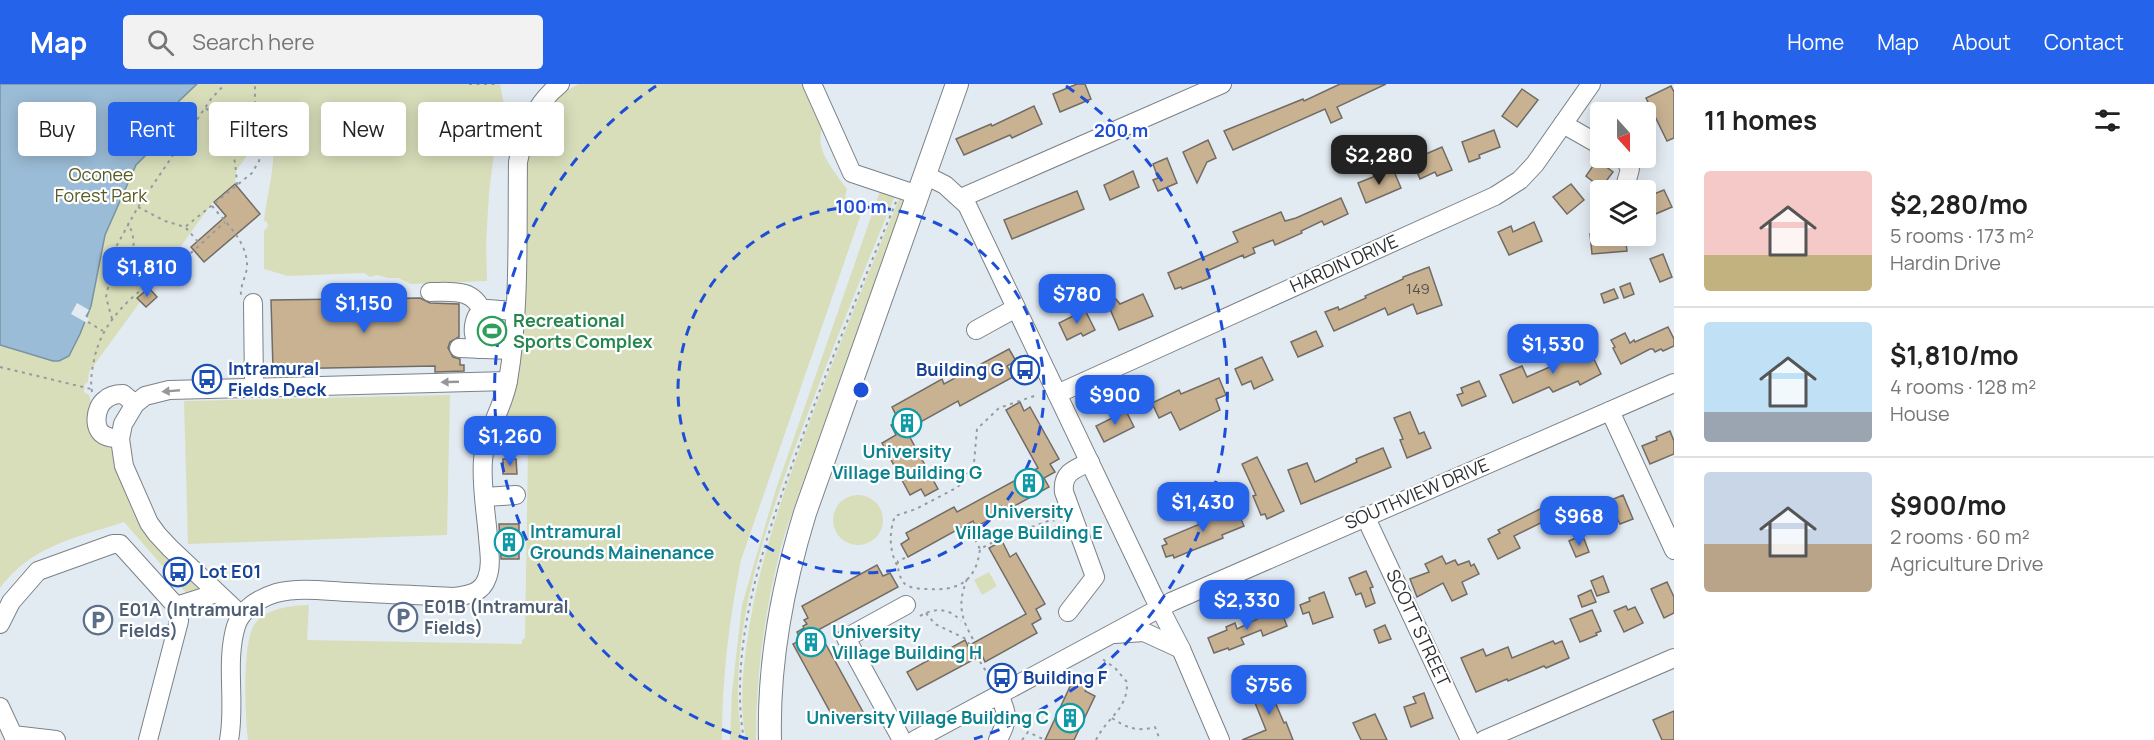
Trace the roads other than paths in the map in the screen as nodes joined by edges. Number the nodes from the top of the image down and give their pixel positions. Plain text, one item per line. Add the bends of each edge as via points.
1 (560, 84) edge
2 (812, 84) edge
3 (957, 84) edge
4 (1222, 84) edge
5 (1591, 84) edge
6 (1563, 124) junction
7 (1590, 139) edge
8 (914, 187) junction
9 (961, 198) junction
10 (430, 292) dead end
11 (252, 303) dead end
12 (1016, 308) junction
13 (514, 311) junction
14 (482, 312) junction
15 (976, 330) dead end
16 (459, 348) dead end
17 (479, 349) junction
18 (511, 350) junction
19 (508, 381) junction
20 (1674, 383) edge
21 (254, 387) junction
22 (1057, 394) junction
23 (135, 404) junction
24 (1610, 411) junction
25 (120, 439) junction
26 (1090, 462) junction
27 (516, 495) dead end
28 (485, 497) junction
29 (1365, 516) junction
30 (1674, 550) edge
31 (217, 593) junction
32 (176, 606) junction
33 (1160, 607) junction
34 (913, 610) road end
35 (1068, 612) dead end
36 (241, 615) junction
37 (0, 624) edge
38 (1110, 634) junction
39 (1181, 649) junction
40 (1674, 658) edge
41 (996, 689) junction
42 (0, 707) edge
43 (1016, 726) edge
44 (232, 736) edge
45 (56, 740) edge
46 (148, 740) edge
47 (770, 740) edge
48 (902, 740) edge
49 (915, 740) edge
50 (998, 740) edge
51 (1220, 740) edge
52 (1470, 740) edge
53 (1484, 740) edge

1 - 13 street via 540,105 522,140
2 - 8 street via 852,173
3 - 8 main road
4 - 9 street
5 - 6 street, HARDIN DRIVE
6 - 7 street
6 - 22 street, HARDIN DRIVE via 1520,180 1495,196
8 - 9 street via 945,185
8 - 47 main road via 793,553 776,633
9 - 12 street
10 - 14 street via 467,294
11 - 21 street
12 - 15 street
12 - 22 street
13 - 14 street
13 - 18 street
14 - 17 street via 473,329
16 - 17 street
17 - 18 street
18 - 19 street
19 -> 21 street via 289,378
19 - 28 street via 486,442
20 - 24 street, SOUTHVIEW DRIVE
21 -> 23 street via 169,390 145,396
22 - 26 street
23 - 25 street via 123,424
23 - 25 street via 123,394 101,404 96,420 100,432
24 - 29 street, SOUTHVIEW DRIVE
24 - 30 street
25 - 31 street via 124,466 149,523
26 - 33 street
26 - 35 street via 1071,471 1064,483 1095,577
27 - 28 street
28 - 36 street via 490,572 474,594 454,597 295,590 262,599
29 - 33 street, SOUTHVIEW DRIVE
29 - 52 street, SCOTT STREET
31 - 32 street
31 - 36 street
32 - 37 street via 120,544 113,544 38,571 11,602
32 - 46 street via 179,621
33 - 38 street, SOUTHVIEW DRIVE
33 - 39 street
34 - 48 street via 846,638
36 - 44 street via 231,654
38 - 39 street via 1144,632
38 - 41 street, SOUTHVIEW DRIVE
39 - 51 street
40 - 53 street
41 - 43 street
41 - 49 street, SOUTHVIEW DRIVE
42 - 45 street via 13,735
43 - 50 street via 1006,723

